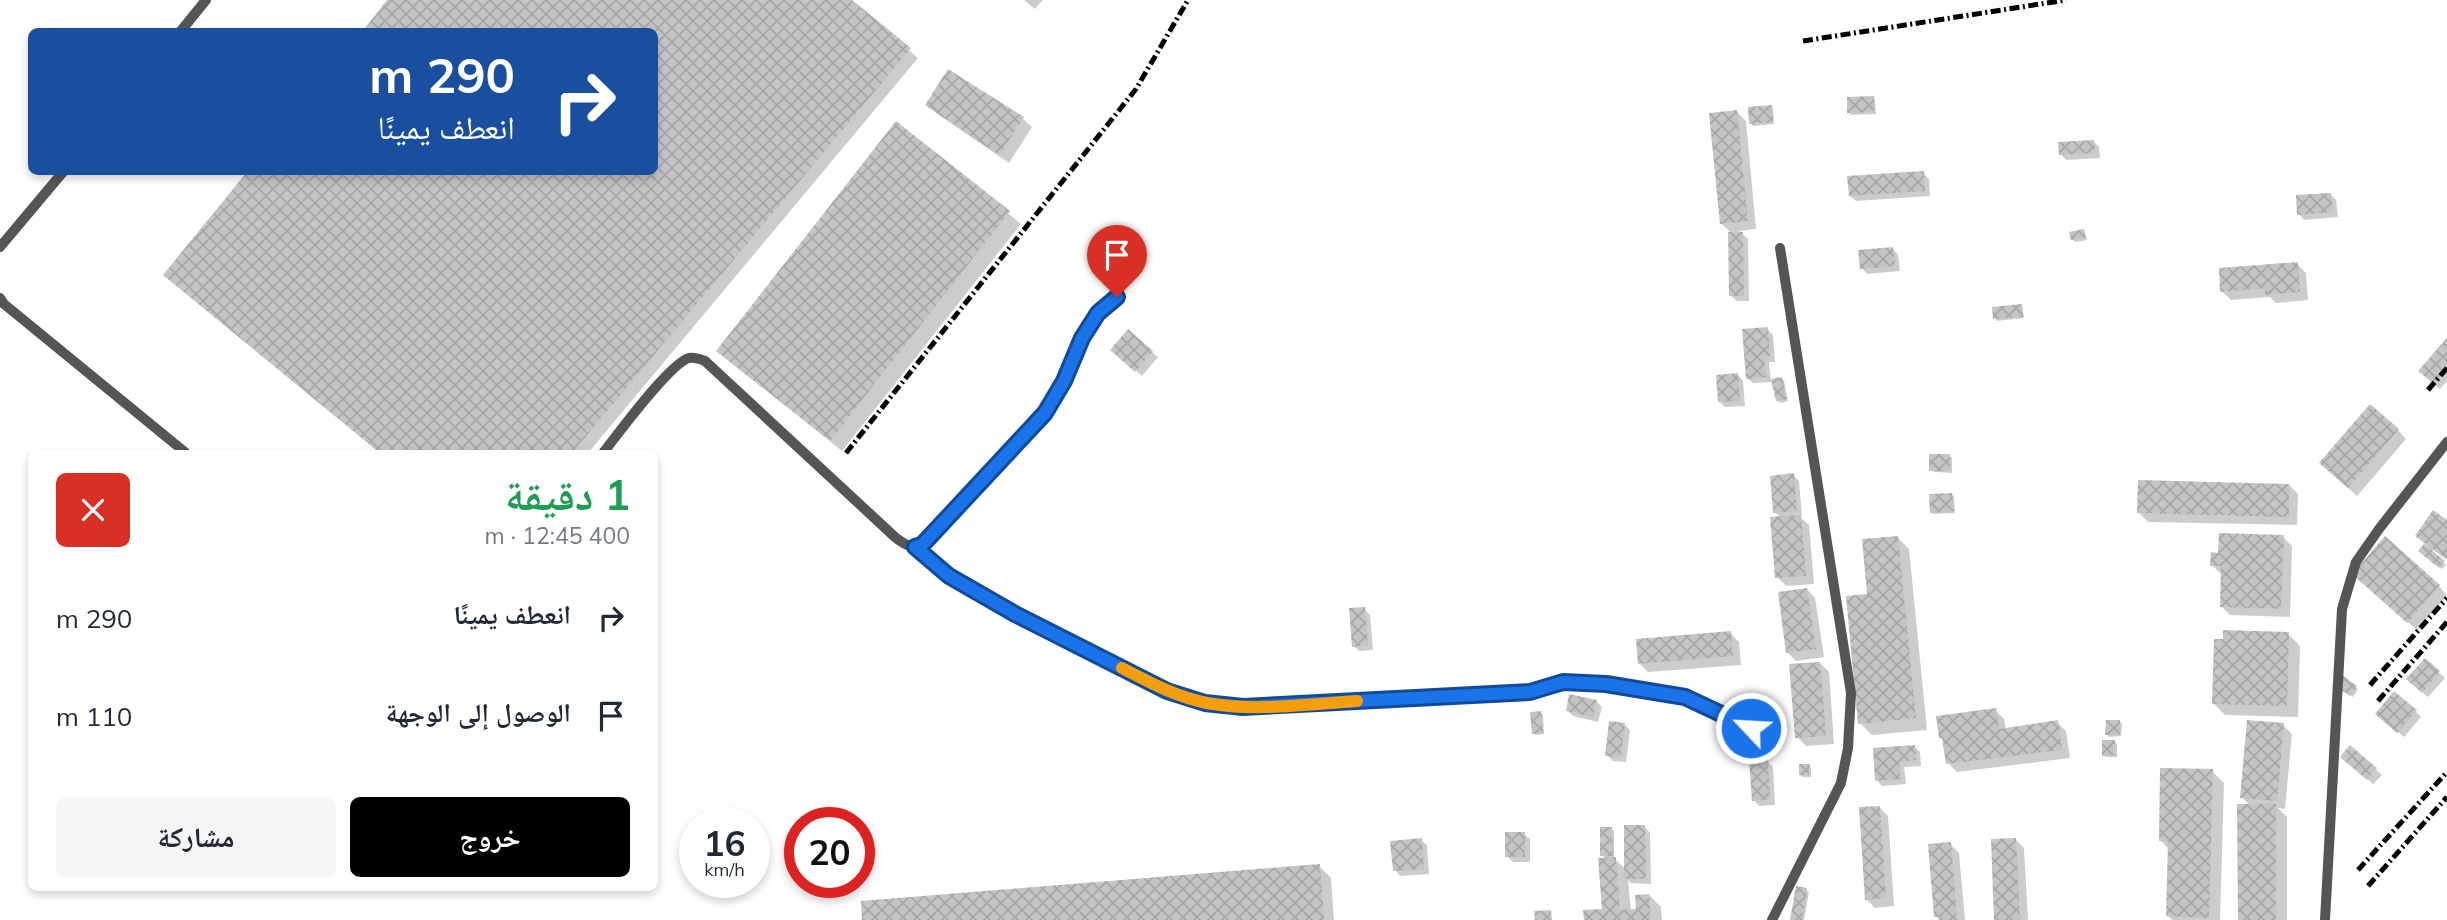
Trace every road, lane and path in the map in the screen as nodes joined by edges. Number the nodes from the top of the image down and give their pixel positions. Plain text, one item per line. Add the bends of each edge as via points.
1 (206, 0) edge
2 (183, 28) edge
3 (60, 175) edge
4 (0, 247) edge
5 (1780, 248) dead end
6 (1117, 297) dead end
7 (0, 298) edge
8 (2447, 442) edge
9 (182, 450) edge
10 (605, 450) edge
11 (915, 547) junction
12 (1751, 728) dead end
13 (1772, 920) edge
14 (2325, 920) edge

1 - 2 lane
3 - 4 lane
5 - 13 lane via 1851,692 1841,783
6 - 11 lane via 1098,313 1082,338 1045,413 922,545
7 - 9 lane
8 - 14 lane via 2356,562 2342,609
10 - 11 lane via 671,371 687,359 705,360 896,538
11 - 12 lane via 949,576 1015,614 1167,691 1205,703 1243,707 1530,692 1563,682 1685,697

